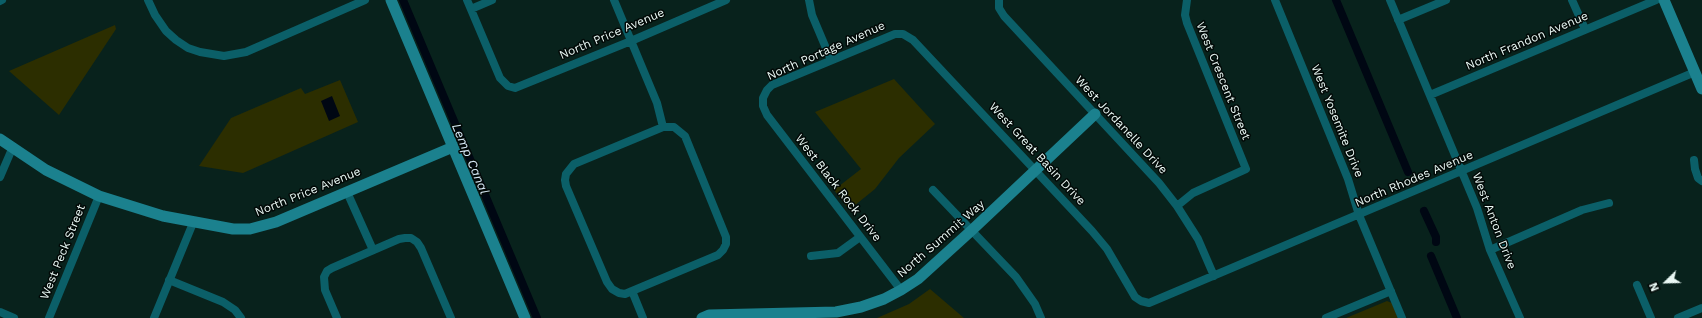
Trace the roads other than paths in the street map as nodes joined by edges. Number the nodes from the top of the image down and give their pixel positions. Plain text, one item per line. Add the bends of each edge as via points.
1 (148, 0) edge
2 (365, 0) edge
3 (391, 0) edge
4 (467, 0) edge
5 (492, 0) edge
6 (614, 0) edge
7 (726, 0) edge
8 (809, 0) edge
9 (999, 0) edge
10 (1187, 0) edge
11 (1275, 0) edge
12 (1390, 0) edge
13 (1446, 0) edge
14 (1572, 0) edge
15 (1656, 0) edge
16 (1664, 0) edge
17 (471, 9) junction
18 (1398, 20) junction
19 (1585, 29) junction
20 (903, 34) joint
21 (631, 41) junction
22 (831, 60) junction
23 (1695, 72) junction
24 (1702, 89) edge
25 (1430, 95) junction
26 (763, 98) joint
27 (1095, 114) junction
28 (663, 127) junction
29 (0, 139) edge
30 (453, 147) junction
31 (12, 149) junction
32 (1694, 160) dead end
33 (1035, 171) junction
34 (1462, 171) junction
35 (0, 177) edge
36 (1702, 181) edge
37 (933, 190) dead end
38 (347, 192) junction
39 (100, 196) junction
40 (1608, 203) dead end
41 (1177, 206) junction
42 (1359, 215) junction
43 (193, 223) junction
44 (972, 230) junction
45 (860, 237) junction
46 (372, 250) junction
47 (1490, 250) junction
48 (811, 256) dead end
49 (1214, 276) junction
50 (169, 280) junction
51 (1637, 285) dead end
52 (901, 290) junction
53 (632, 291) junction
54 (1391, 291) junction
55 (1141, 301) joint
56 (1702, 308) edge
57 (0, 312) edge
58 (837, 315) edge
59 (722, 317) edge
60 (14, 318) edge
61 (49, 318) edge
62 (154, 318) edge
63 (241, 318) edge
64 (337, 318) edge
65 (451, 318) edge
66 (525, 318) edge
67 (643, 318) edge
68 (702, 318) edge
69 (1041, 318) edge
70 (1326, 318) edge
71 (1402, 318) edge
72 (1520, 318) edge
73 (1650, 318) edge
74 (1678, 318) edge

1 - 2 street via 154,16 166,31 188,48 213,55 236,55
3 - 30 street
4 - 17 street
5 - 17 street
6 - 21 street
7 - 21 street, North Price Avenue
8 - 22 street via 812,15
9 - 27 street, West Jordanelle Drive via 999,8 1004,16
10 - 41 street, West Crescent Street via 1187,23 1246,169 1193,193
11 - 42 street, West Yosemite Drive via 1348,179
12 - 18 street, West Anton Drive
13 - 18 street
14 - 19 street
15 - 19 street, North Frandon Avenue
16 - 23 street
17 - 21 street, North Price Avenue via 500,78 508,86 515,88
18 - 25 street, West Anton Drive
19 - 25 street, North Frandon Avenue
20 - 22 street, North Portage Avenue via 888,36
20 - 33 street, West Great Basin Drive via 913,40
21 - 28 street via 657,103
22 - 26 street, North Portage Avenue via 772,85
23 - 24 street
23 - 34 street, North Rhodes Avenue
25 - 34 street, West Anton Drive
26 - 45 street, West Black Rock Drive via 767,115
27 - 33 street, North Summit Way
27 - 41 street, West Jordanelle Drive
28 - 53 street via 674,127 685,136 725,232 726,244 718,255
28 - 53 street via 574,164 566,174 566,186 607,282 619,293
29 - 31 street, North Price Avenue
30 - 38 street, North Price Avenue
30 - 66 street
31 - 35 street
31 - 39 street, North Price Avenue via 46,170
32 - 36 street via 1698,178
33 - 44 street, North Summit Way
33 - 55 street, West Great Basin Drive via 1107,249 1135,297
34 - 42 street, North Rhodes Avenue
34 - 47 street, West Anton Drive
37 - 44 street
38 - 43 street, North Price Avenue via 276,222 250,229
38 - 46 street
39 - 43 street, North Price Avenue via 134,208
39 - 61 street, West Peck Street
40 - 47 street via 1582,210
41 - 49 street, West Jordanelle Drive via 1198,239
42 - 49 street, North Rhodes Avenue
42 - 54 street, West Yosemite Drive
43 - 50 street
44 - 52 street, North Summit Way via 918,279
44 - 69 street via 1026,290
45 - 48 street via 838,253
45 - 52 street, West Black Rock Drive
46 - 64 street via 327,271 324,277 325,290
46 - 65 street via 399,239 412,238 421,248
47 - 72 street, West Anton Drive
49 - 55 street, North Rhodes Avenue via 1156,301
50 - 62 street
50 - 63 street via 224,302
51 - 73 street
52 - 58 street, North Summit Way via 884,299
53 - 67 street
54 - 70 street
54 - 71 street, West Yosemite Drive
56 - 74 street
57 - 60 street
58 - 59 street, North Summit Way
59 - 68 street, North Summit Way via 709,315

